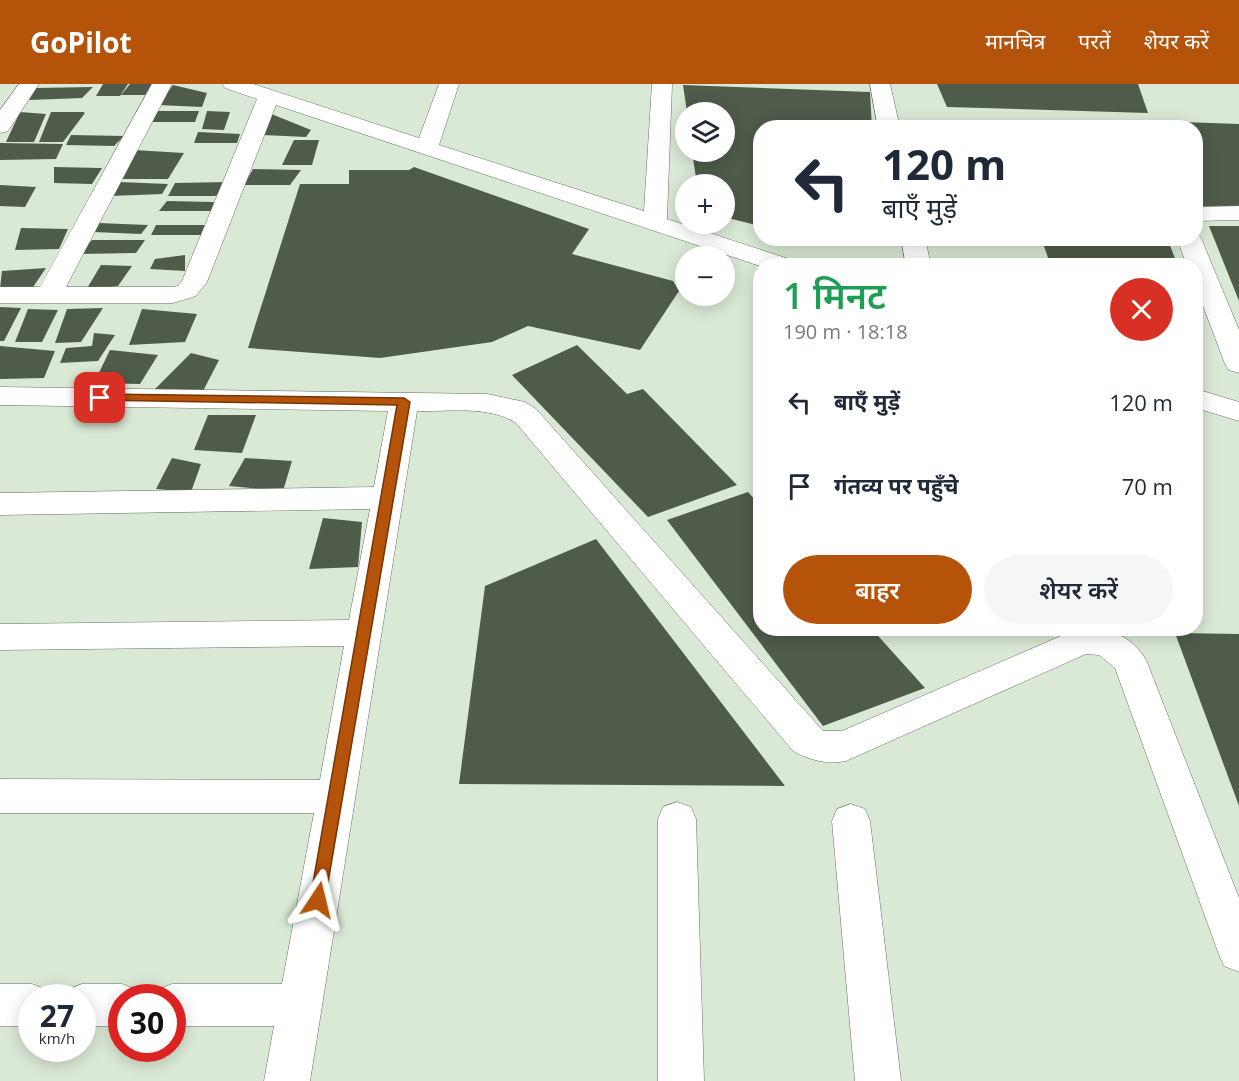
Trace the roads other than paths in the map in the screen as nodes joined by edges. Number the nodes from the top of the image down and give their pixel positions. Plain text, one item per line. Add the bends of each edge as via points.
1 (29, 84) edge
2 (162, 84) edge
3 (232, 84) edge
4 (449, 84) edge
5 (662, 84) edge
6 (880, 84) edge
7 (269, 96) junction
8 (887, 120) edge
9 (0, 126) edge
10 (427, 148) junction
11 (1239, 213) edge
12 (1203, 214) edge
13 (656, 223) junction
14 (762, 258) edge
15 (1203, 273) edge
16 (0, 295) edge
17 (48, 295) junction
18 (1239, 364) edge
19 (2, 400) edge
20 (1203, 400) edge
21 (404, 402) junction
22 (1239, 412) edge
23 (387, 498) junction
24 (0, 504) edge
25 (364, 633) junction
26 (0, 637) edge
27 (0, 796) edge
28 (336, 797) junction
29 (677, 819) dead end
30 (851, 821) dead end
31 (1239, 952) edge
32 (0, 1005) edge
33 (18, 1005) edge
34 (186, 1005) edge
35 (300, 1005) junction
36 (287, 1081) edge
37 (681, 1081) edge
38 (878, 1081) edge

1 - 9 street
2 - 17 street
3 - 7 street
4 - 10 street
5 - 13 street
6 - 8 street
7 - 10 street
7 - 17 street via 187,291 173,295
10 - 13 street
11 - 12 street
13 - 14 street
15 - 18 street
16 - 17 street
19 - 21 street
20 - 22 street
21 - 23 street
21 - 31 street via 500,404 526,416 806,740 817,746 846,746 1082,641 1110,643 1130,662
23 - 24 street
23 - 25 street
25 - 26 street
25 - 28 street
27 - 28 street
28 - 35 street
29 - 37 street
30 - 38 street
32 - 33 street
34 - 35 street
35 - 36 street

